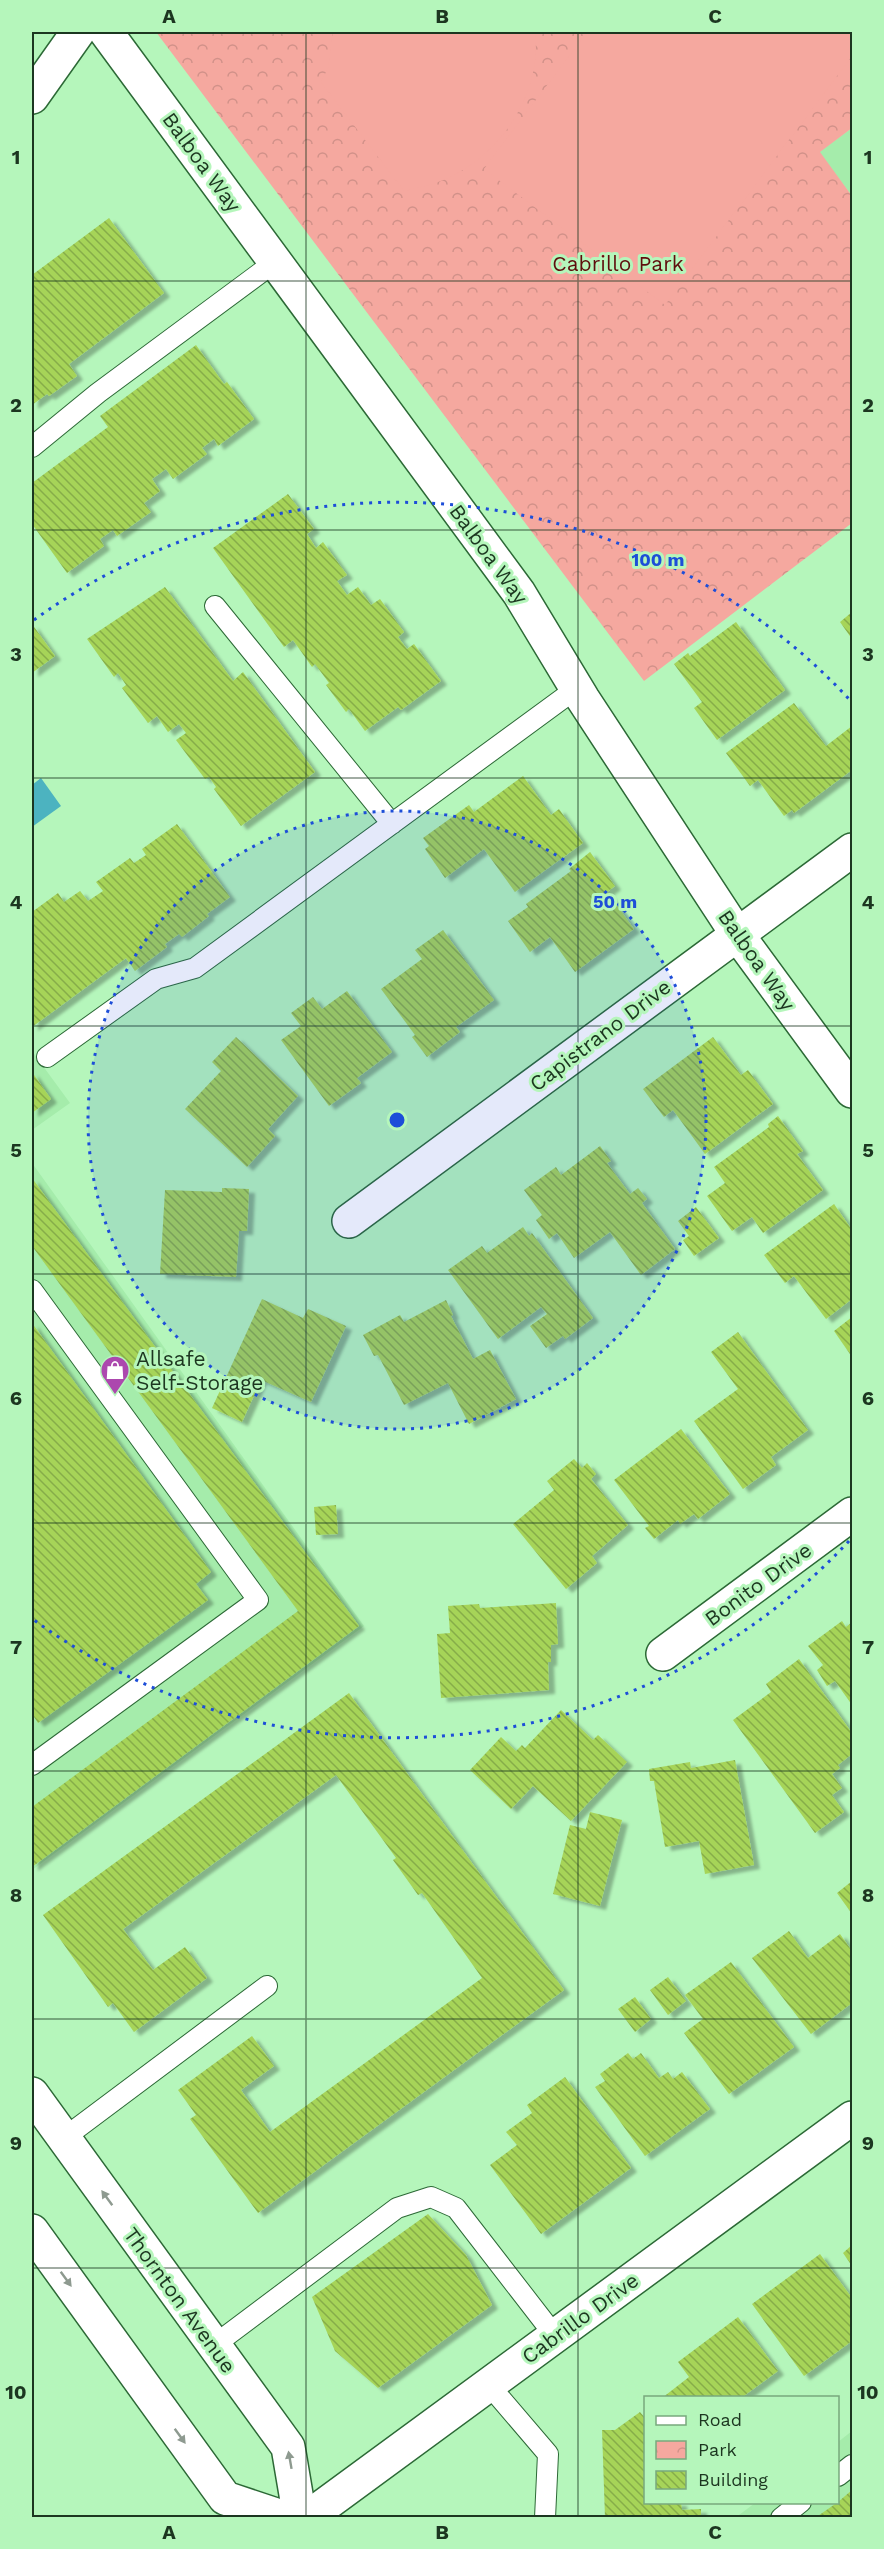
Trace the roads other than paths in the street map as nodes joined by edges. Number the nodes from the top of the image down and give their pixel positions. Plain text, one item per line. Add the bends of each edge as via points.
1 (106, 32) edge
2 (68, 35) edge
3 (32, 97) edge
4 (275, 262) junction
5 (32, 447) edge
6 (215, 606) dead end
7 (577, 688) junction
8 (392, 824) junction
9 (852, 850) edge
10 (737, 934) junction
11 (47, 1057) dead end
12 (852, 1091) edge
13 (349, 1221) dead end
14 (32, 1290) edge
15 (852, 1514) edge
16 (663, 1654) dead end
17 (32, 1765) edge
18 (267, 1986) dead end
19 (32, 2094) edge
20 (852, 2118) edge
21 (64, 2138) junction
22 (32, 2231) edge
23 (555, 2336) junction
24 (213, 2346) junction
25 (489, 2385) junction
26 (852, 2465) edge
27 (839, 2475) edge
28 (798, 2504) edge
29 (285, 2517) edge
30 (300, 2517) edge
31 (307, 2517) edge
32 (544, 2517) edge
33 (781, 2517) edge

1 - 4 street, Balboa Way
2 - 3 street
4 - 5 lane
4 - 7 street, Balboa Way via 519,593
6 - 8 lane
7 - 8 lane
7 - 10 street, Balboa Way
8 - 11 lane via 195,968 156,979
9 - 10 street, Capistrano Drive
10 - 12 street, Balboa Way
10 - 13 street, Capistrano Drive
14 - 17 lane via 258,1600
15 - 16 street, Bonito Drive
18 - 21 lane
19 - 21 street, Thornton Avenue
20 - 23 street, Cabrillo Drive
24 -> 21 street, Thornton Avenue
22 -> 29 street via 225,2498
23 - 24 lane via 456,2208 431,2197 397,2208
23 - 25 street, Cabrillo Drive
30 -> 24 street, Thornton Avenue via 288,2447
25 - 31 street, Cabrillo Drive
25 - 32 lane via 548,2454
26 - 27 lane
28 - 33 lane

